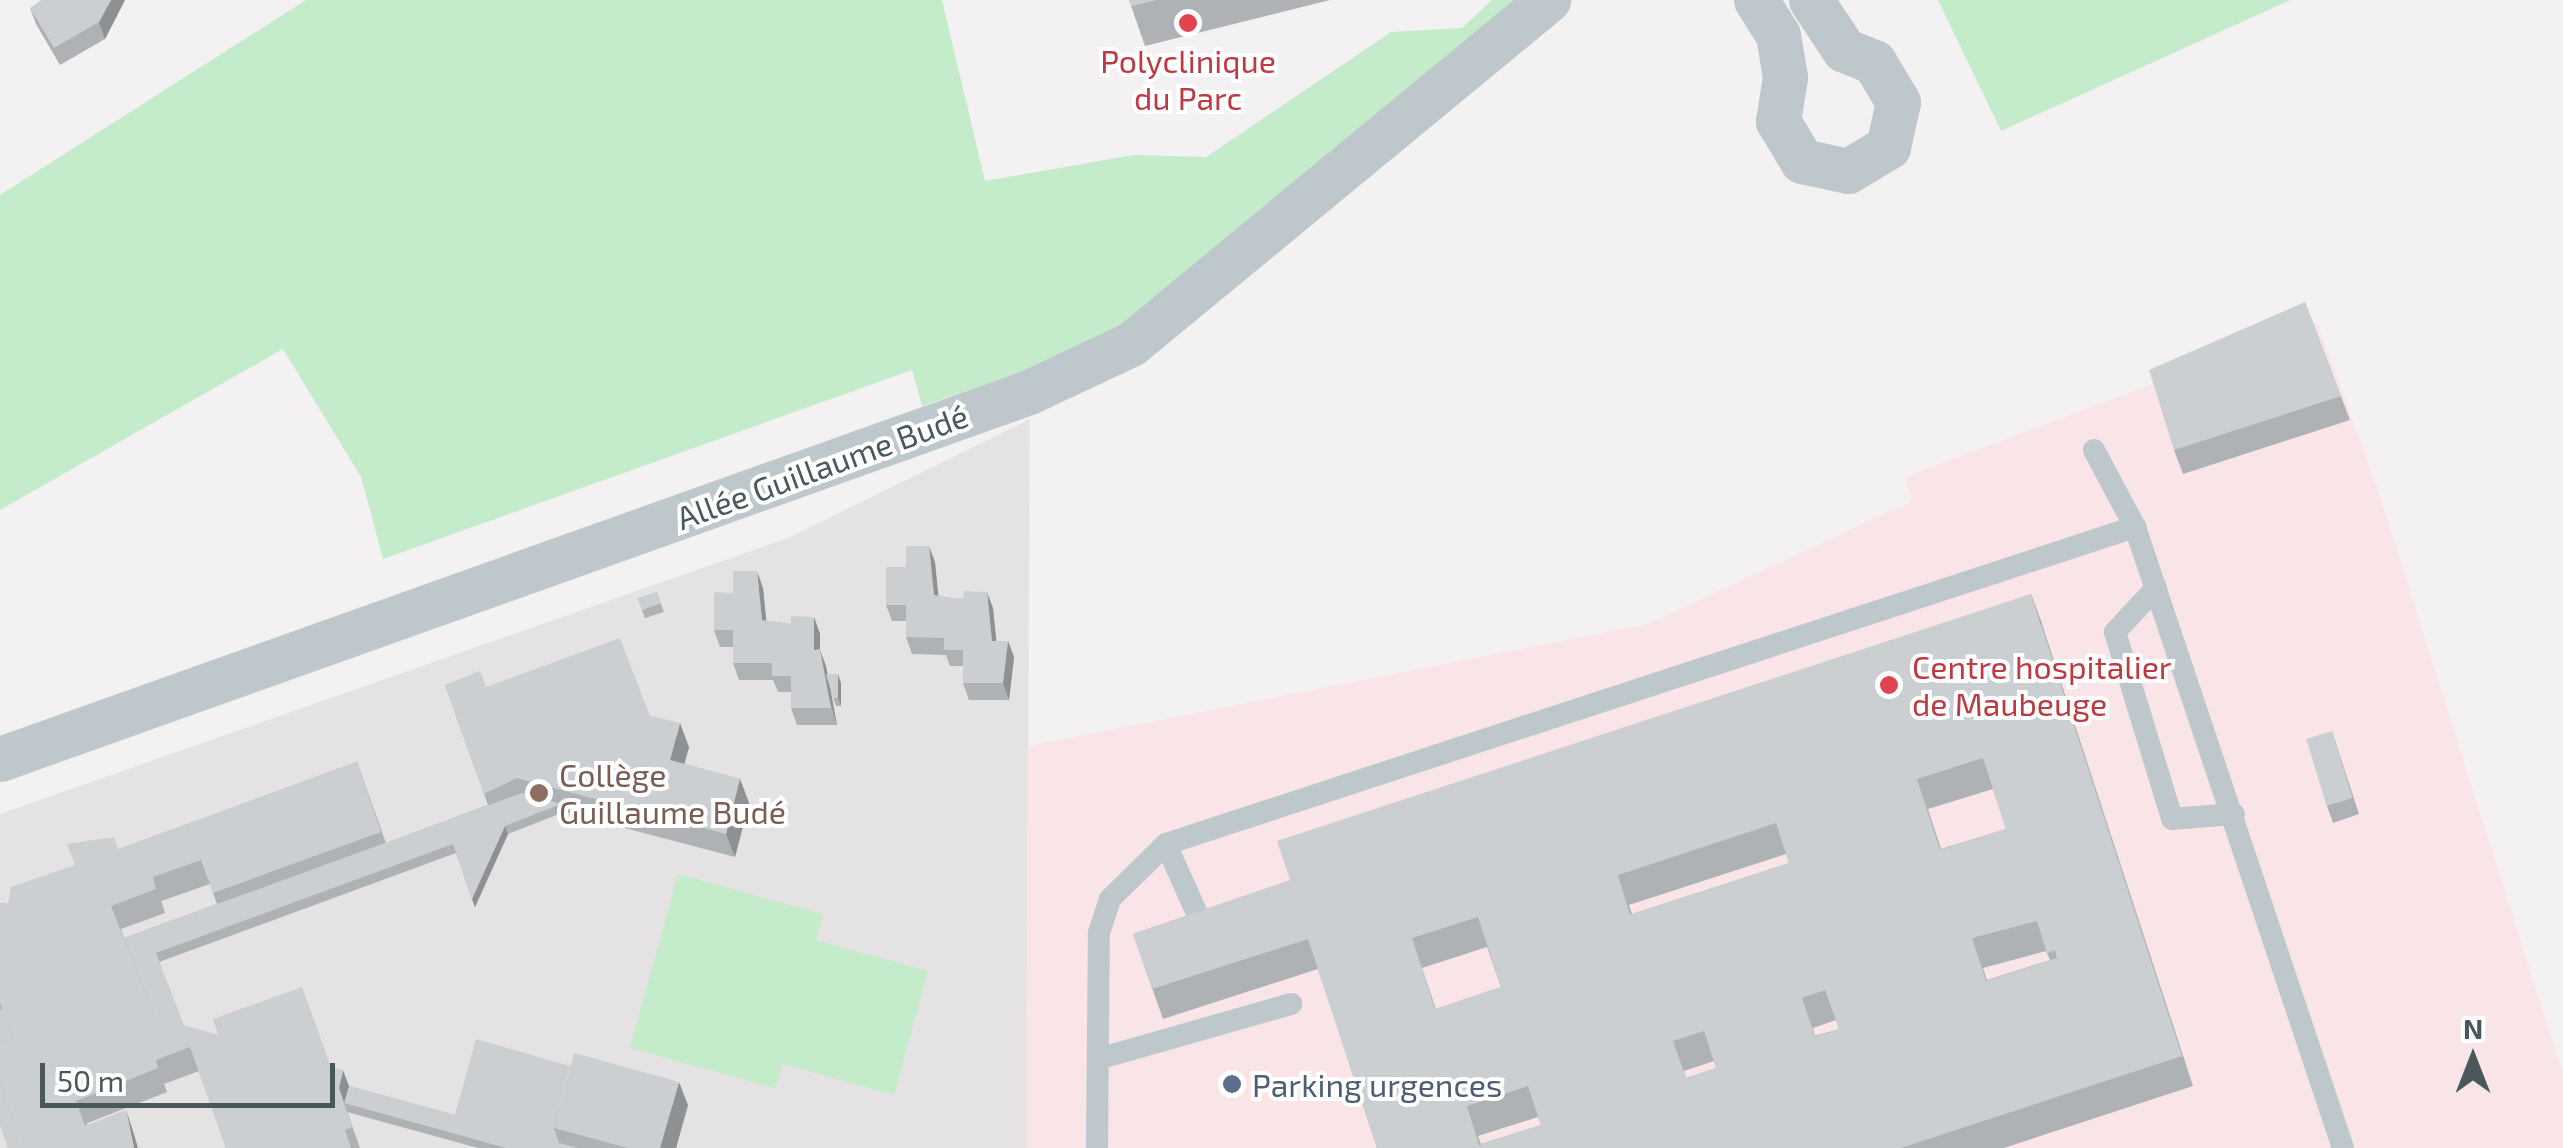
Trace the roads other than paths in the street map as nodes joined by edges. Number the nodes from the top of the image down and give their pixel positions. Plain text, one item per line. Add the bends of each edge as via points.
1 (1548, 0) edge
2 (1756, 0) edge
3 (1812, 0) edge
4 (2094, 450) dead end
5 (2136, 527) junction
6 (2156, 588) junction
7 (0, 759) edge
8 (2234, 814) junction
9 (1166, 844) junction
10 (1199, 918) edge
11 (1291, 1004) dead end
12 (1098, 1059) junction
13 (1097, 1148) edge
14 (2343, 1148) edge

1 - 7 street, Allée Guillaume Budé via 1131,344 1029,392
2 - 3 street via 1778,35 1785,77 1778,120 1802,160 1848,171 1888,147 1898,102 1874,62 1844,50
4 - 5 lane
5 - 6 lane
5 - 9 lane
6 - 8 lane
6 - 8 lane via 2115,632 2172,819
8 - 14 lane
9 - 10 lane
9 - 12 lane via 1110,899 1099,933
11 - 12 lane
12 - 13 lane

